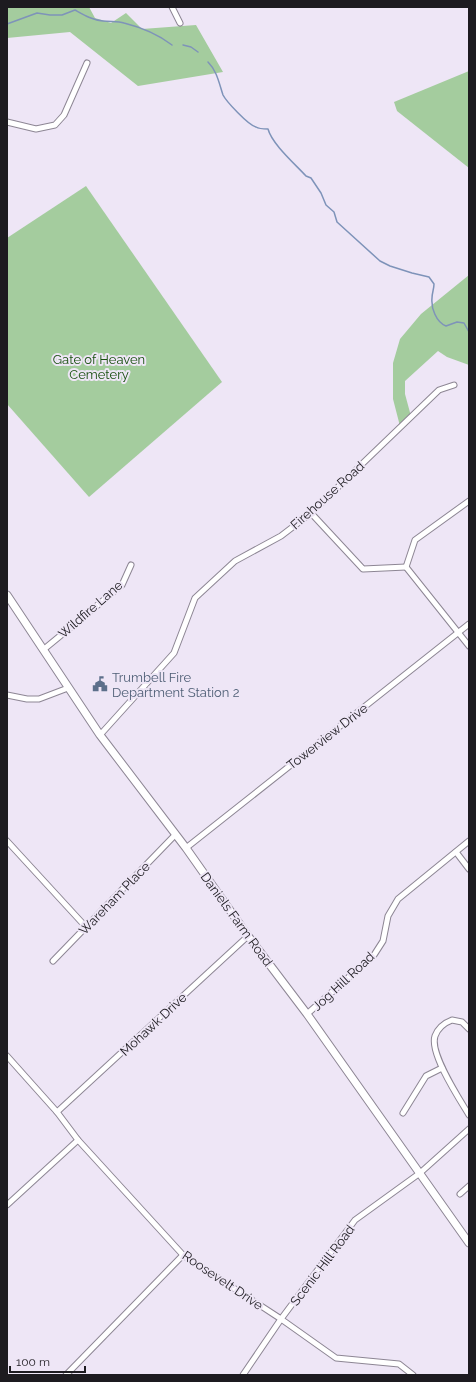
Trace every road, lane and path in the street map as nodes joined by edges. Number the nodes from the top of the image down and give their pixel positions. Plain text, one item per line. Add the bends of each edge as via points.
1 (172, 7) edge
2 (180, 23) dead end
3 (86, 64) dead end
4 (7, 122) edge
5 (454, 385) dead end
6 (469, 501) edge
7 (311, 513) junction
8 (131, 565) dead end
9 (406, 567) junction
10 (7, 595) edge
11 (469, 624) edge
12 (458, 632) junction
13 (469, 646) edge
14 (43, 650) junction
15 (68, 688) junction
16 (7, 695) edge
17 (100, 735) junction
18 (175, 835) junction
19 (7, 841) edge
20 (469, 841) edge
21 (186, 848) junction
22 (456, 852) junction
23 (469, 869) edge
24 (86, 928) junction
25 (248, 936) junction
26 (53, 961) dead end
27 (307, 1014) junction
28 (469, 1029) edge
29 (7, 1056) edge
30 (442, 1068) junction
31 (57, 1112) junction
32 (403, 1113) dead end
33 (469, 1115) edge
34 (469, 1129) edge
35 (78, 1140) junction
36 (420, 1173) junction
37 (469, 1186) edge
38 (460, 1194) dead end
39 (7, 1204) edge
40 (469, 1243) edge
41 (183, 1254) junction
42 (281, 1319) junction
43 (66, 1375) edge
44 (243, 1375) edge
45 (413, 1375) edge

1 - 2 street
3 - 4 street via 64,115 55,125 36,129
5 - 7 street, Firehouse Road via 439,390
6 - 9 street via 415,540
7 - 9 street via 363,569
7 - 17 street, Firehouse Road via 281,536 235,561 195,598 174,653
8 - 14 street, Wildfire Lane via 122,585
9 - 12 street
10 - 14 main road, Daniels Farm Road
11 - 12 street, Towerview Drive
12 - 13 street
12 - 21 street, Towerview Drive
14 - 15 main road, Daniels Farm Road
15 - 16 street via 39,699
15 - 17 main road, Daniels Farm Road
17 - 18 main road, Daniels Farm Road
18 - 21 main road, Daniels Farm Road
18 - 24 street, Wareham Place
19 - 24 street
20 - 22 street, Jog Hill Road
21 - 25 main road, Daniels Farm Road
22 - 23 street
22 - 27 street, Jog Hill Road via 398,899 388,916 383,941 374,955
24 - 26 street, Wareham Place
25 - 27 main road, Daniels Farm Road
25 - 31 street, Mohawk Drive
27 - 36 main road, Daniels Farm Road
28 - 30 street via 462,1022 452,1020 443,1024 434,1037 435,1052
29 - 31 street, Roosevelt Drive
30 - 32 street via 426,1076
30 - 33 street
31 - 35 street, Roosevelt Drive
34 - 36 street, Scenic Hill Road
35 - 39 street
35 - 41 street, Roosevelt Drive
36 - 40 main road, Daniels Farm Road
36 - 42 street, Scenic Hill Road via 356,1220
37 - 38 street
41 - 42 street, Roosevelt Drive
41 - 43 street
42 - 44 street, Scenic Hill Road
42 - 45 street, Roosevelt Drive via 336,1358 399,1364

